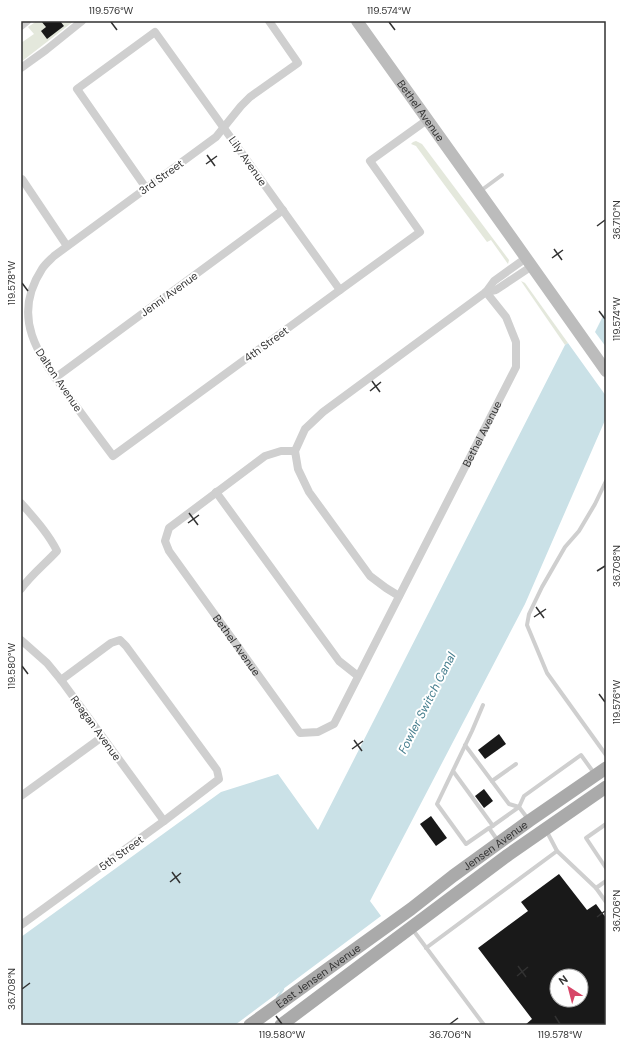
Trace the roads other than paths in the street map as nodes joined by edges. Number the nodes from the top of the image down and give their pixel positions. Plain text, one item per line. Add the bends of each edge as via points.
1 (27, 21) edge
2 (82, 21) edge
3 (269, 21) edge
4 (356, 21) edge
5 (21, 26) edge
6 (21, 68) edge
7 (427, 120) junction
8 (224, 128) junction
9 (502, 175) dead end
10 (21, 179) edge
11 (146, 188) junction
12 (479, 192) junction
13 (283, 210) junction
14 (67, 246) junction
15 (529, 262) junction
16 (340, 290) junction
17 (486, 292) junction
18 (30, 294) joint
19 (606, 370) edge
20 (55, 378) junction
21 (295, 451) junction
22 (113, 456) joint
23 (606, 481) edge
24 (216, 492) junction
25 (21, 503) edge
26 (21, 589) edge
27 (399, 596) junction
28 (21, 640) edge
29 (358, 676) junction
30 (61, 680) junction
31 (483, 705) dead end
32 (102, 737) junction
33 (465, 745) junction
34 (606, 755) edge
35 (516, 764) dead end
36 (606, 768) edge
37 (453, 771) junction
38 (595, 775) junction
39 (492, 781) junction
40 (606, 787) edge
41 (21, 796) edge
42 (519, 807) junction
43 (164, 821) junction
44 (529, 821) junction
45 (606, 824) edge
46 (491, 827) junction
47 (545, 829) junction
48 (499, 843) junction
49 (557, 851) junction
50 (469, 865) junction
51 (606, 868) edge
52 (606, 881) edge
53 (469, 884) junction
54 (596, 888) junction
55 (606, 902) edge
56 (21, 925) edge
57 (387, 926) joint
58 (411, 928) junction
59 (396, 939) joint
60 (426, 948) junction
61 (250, 1025) edge
62 (281, 1025) edge
63 (484, 1025) edge

1 - 5 street
2 - 6 street
3 - 8 street, 3rd Street via 298,63 250,97
4 - 7 main road, Bethel Avenue
7 - 12 main road, Bethel Avenue
7 - 16 street, 4th Street via 370,161 420,232
8 - 11 street, 3rd Street via 216,137
8 - 11 street, Lily Avenue via 155,32 77,89
8 - 13 street, Lily Avenue
9 - 12 lane
10 - 14 street
11 - 14 street, 3rd Street
12 - 15 main road, Bethel Avenue
13 - 16 street, Lily Avenue
13 - 20 street, Jenni Avenue
14 - 18 street, 3rd Street via 43,268
15 - 17 street via 496,290
15 - 19 main road, Bethel Avenue
16 - 22 street, 4th Street
17 - 21 street via 324,412 305,429
17 - 27 street, Bethel Avenue via 506,317 516,342 516,367
18 - 20 street, Dalton Avenue via 29,327 43,361
20 - 22 street, Dalton Avenue
21 - 24 street, Bethel Avenue via 281,451 265,456
21 - 27 street via 298,469 309,492 370,576
23 - 34 lane via 579,531 565,547 526,624 547,674
24 - 29 street via 339,661
24 - 29 street, Bethel Avenue via 169,528 165,541 169,551 300,733 318,732 334,724
25 - 26 street via 57,551
27 - 29 street, Bethel Avenue
28 - 30 street, Reagan Avenue via 47,663
30 - 32 street, Reagan Avenue
30 - 43 street, 5th Street via 111,643 120,640 217,770 220,779
31 - 33 lane
32 - 41 street
32 - 43 street, Reagan Avenue
33 - 37 lane
33 - 39 lane
35 - 39 lane
36 - 38 main road, Jensen Avenue
37 - 46 lane
37 - 46 lane via 437,804 466,844
38 - 42 lane via 581,755 524,796
38 - 44 main road, Jensen Avenue
38 - 47 main road via 594,783 588,790 548,818
39 - 42 lane via 509,804
40 - 47 main road, Jensen Avenue
42 - 44 lane
42 - 46 lane
43 - 56 street, 5th Street
44 - 48 main road, Jensen Avenue
44 - 53 main road via 528,830 490,859
45 - 51 lane via 586,838
46 - 48 lane
47 - 49 lane
47 - 53 main road, Jensen Avenue
48 - 50 main road, Jensen Avenue
49 - 54 lane
49 - 60 lane
50 - 57 main road, Jensen Avenue
50 - 58 main road via 456,882 414,914 410,921
52 - 54 lane
53 - 58 main road, Jensen Avenue
54 - 55 lane
57 - 61 main road, East Jensen Avenue
58 - 59 main road, Jensen Avenue
58 - 60 lane
59 - 62 main road, East Jensen Avenue
60 - 63 lane

